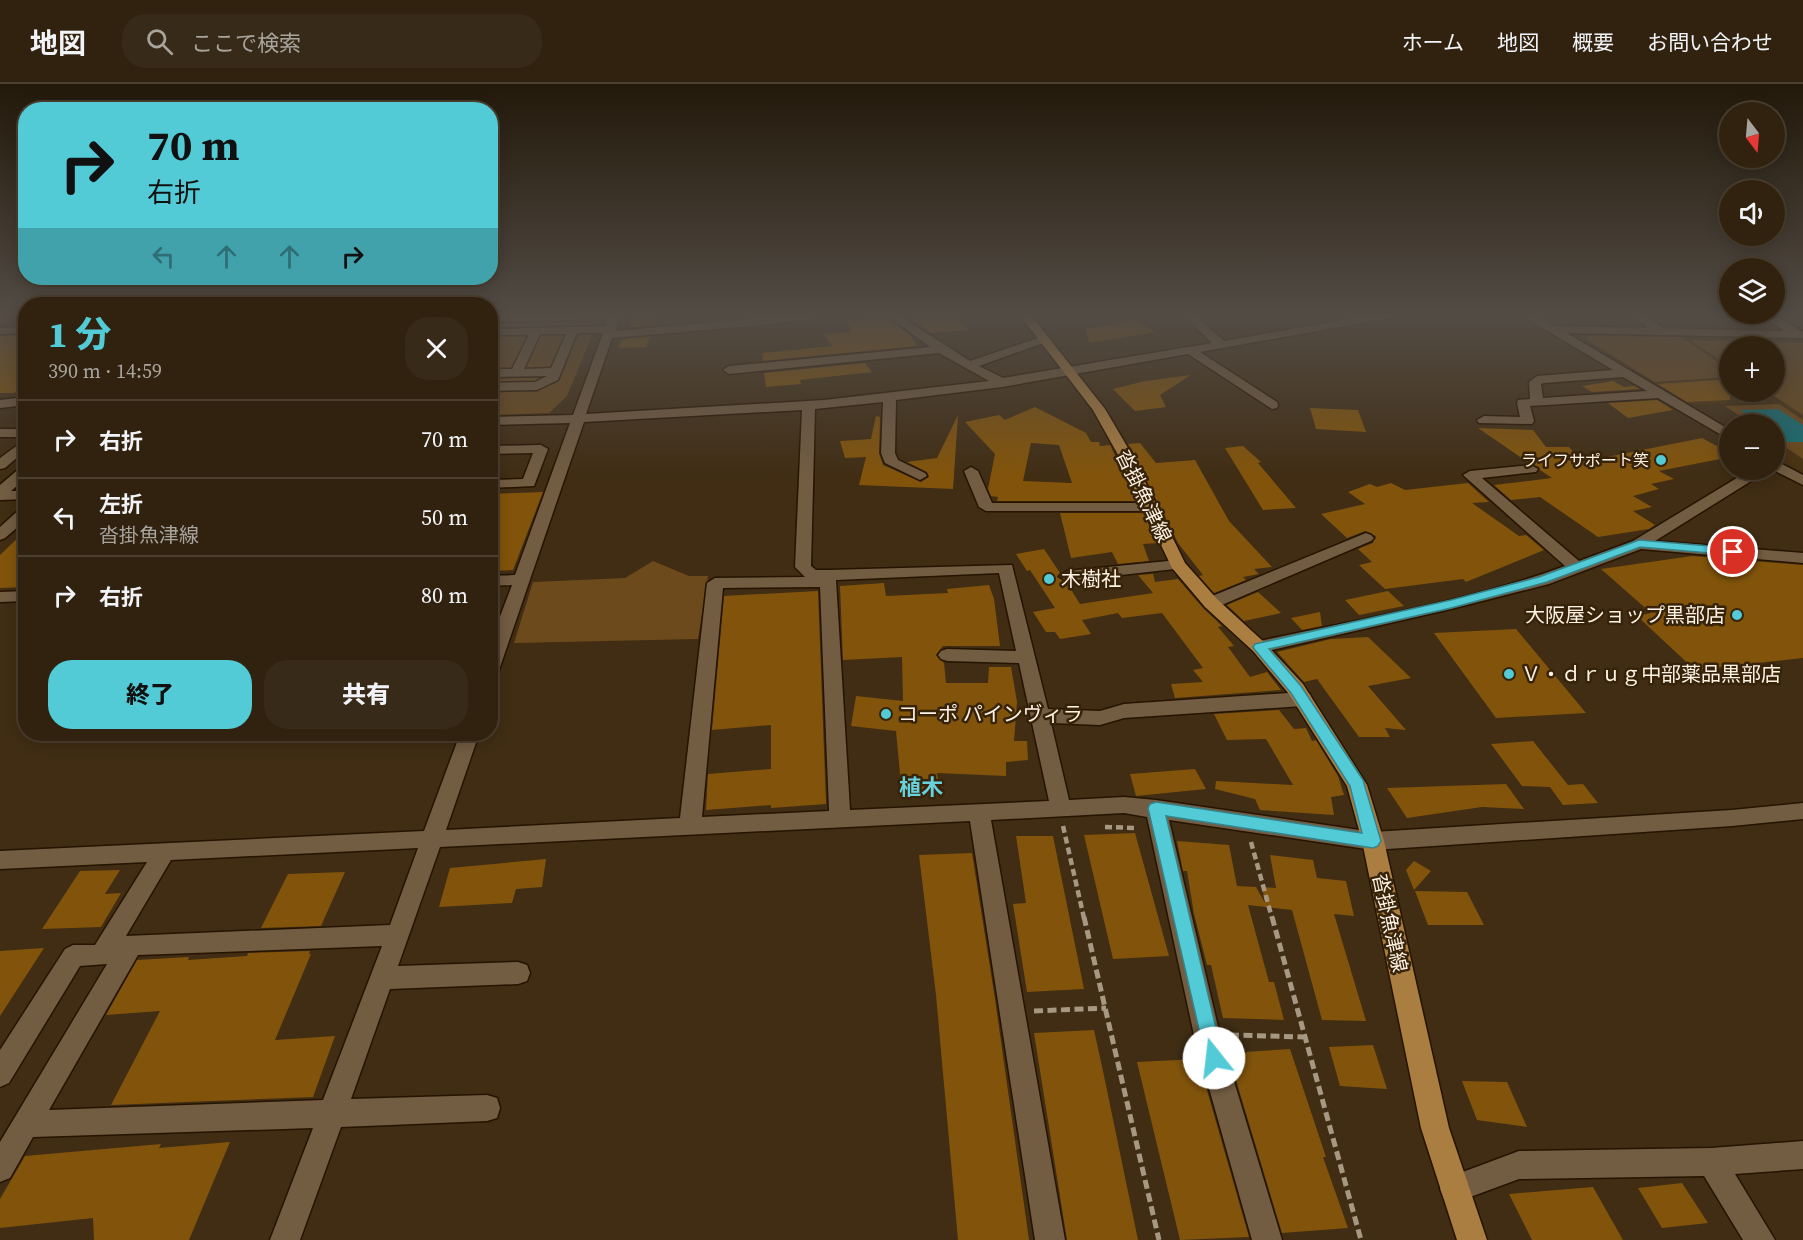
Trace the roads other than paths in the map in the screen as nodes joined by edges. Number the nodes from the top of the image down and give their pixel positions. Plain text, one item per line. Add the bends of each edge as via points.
1 (518, 368) edge
2 (558, 368) edge
3 (596, 368) edge
4 (750, 368) edge
5 (974, 368) edge
6 (1068, 368) edge
7 (1096, 368) edge
8 (1216, 368) edge
9 (1616, 368) edge
10 (729, 370) dead end
11 (556, 372) junction
12 (1071, 372) junction
13 (498, 373) edge
14 (516, 373) junction
15 (1624, 373) junction
16 (1002, 383) junction
17 (498, 387) edge
18 (1660, 394) junction
19 (890, 396) junction
20 (18, 402) edge
21 (1537, 402) junction
22 (0, 404) edge
23 (809, 404) junction
24 (1272, 405) dead end
25 (577, 419) junction
26 (1484, 420) dead end
27 (498, 421) edge
28 (1719, 429) edge
29 (0, 433) edge
30 (18, 433) edge
31 (18, 450) edge
32 (498, 450) edge
33 (0, 465) edge
34 (1531, 469) dead end
35 (1785, 470) edge
36 (972, 471) dead end
37 (920, 476) dead end
38 (18, 477) edge
39 (1743, 480) edge
40 (1803, 481) edge
41 (498, 484) edge
42 (0, 494) edge
43 (18, 495) edge
44 (1149, 507) junction
45 (18, 519) edge
46 (0, 536) edge
47 (1366, 538) dead end
48 (1639, 544) junction
49 (1803, 558) edge
50 (1178, 565) junction
51 (1577, 567) junction
52 (1067, 576) dead end
53 (828, 578) junction
54 (522, 580) junction
55 (498, 581) edge
56 (18, 596) edge
57 (0, 597) edge
58 (1211, 603) junction
59 (1260, 647) junction
60 (498, 648) edge
61 (947, 655) dead end
62 (1026, 657) junction
63 (1303, 699) junction
64 (1040, 716) junction
65 (467, 741) edge
66 (1803, 811) edge
67 (979, 812) junction
68 (1158, 818) junction
69 (840, 820) junction
70 (1059, 820) junction
71 (690, 827) junction
72 (432, 840) junction
73 (1373, 841) junction
74 (165, 852) junction
75 (0, 860) edge
76 (398, 935) junction
77 (518, 973) dead end
78 (381, 978) junction
79 (0, 1074) edge
80 (487, 1108) dead end
81 (331, 1113) junction
82 (26, 1124) junction
83 (1803, 1155) edge
84 (1711, 1162) junction
85 (0, 1168) edge
86 (1454, 1189) junction
87 (285, 1240) edge
88 (1050, 1240) edge
89 (1267, 1240) edge
90 (1472, 1240) edge
91 (1760, 1240) edge

1 - 14 street
2 - 11 street
3 - 25 street
4 - 10 street
5 - 16 street
6 - 12 main road, 沓掛魚津線
7 - 12 street
8 - 24 street
9 - 15 street
11 - 14 street
11 - 17 street via 537,386
12 - 16 street
12 - 44 main road, 沓掛魚津線 via 1099,409
13 - 14 street
15 - 18 street
15 - 21 street via 1541,379 1535,382
16 - 19 street
18 - 21 street
18 - 28 street
19 - 23 street
19 - 37 street via 888,453 892,463
20 - 22 street
21 - 26 street via 1523,403 1527,421
23 - 25 street
23 - 53 street via 803,567 812,575
25 - 27 street
25 - 54 street
29 - 30 street
31 - 33 street
32 - 41 street via 541,449 528,483
34 - 51 street via 1470,475
35 - 40 street
36 - 44 street via 986,507
38 - 42 street
39 - 48 street
42 - 43 street
44 - 50 main road, 沓掛魚津線
45 - 46 street
47 - 58 street
48 - 49 street
48 - 51 street
50 - 52 street
50 - 58 main road, 沓掛魚津線
51 - 59 street via 1451,604
53 - 62 street via 1006,568
53 - 69 street
53 - 71 street via 715,584
54 - 55 street
54 - 60 street
56 - 57 street
58 - 59 main road, 沓掛魚津線
59 - 63 main road, 沓掛魚津線
61 - 62 street
62 - 64 street
63 - 64 street via 1124,711 1100,718
63 - 73 main road, 沓掛魚津線 via 1357,785
64 - 70 street
65 - 72 street
66 - 73 street
67 - 69 street
67 - 70 street
67 - 88 street
68 - 70 street via 1124,805
68 - 73 street
68 - 89 street via 1207,1035
69 - 71 street
71 - 72 street
72 - 74 street
72 - 76 street
73 - 86 main road, 沓掛魚津線 via 1435,1128
74 - 75 street
74 - 79 street via 102,955 73,956
76 - 78 street
76 - 82 street via 131,945
77 - 78 street
78 - 81 street
80 - 81 street
81 - 82 street
81 - 87 street
82 - 85 street
83 - 84 street
84 - 86 street via 1519,1165
84 - 91 street
86 - 90 main road, 沓掛魚津線

